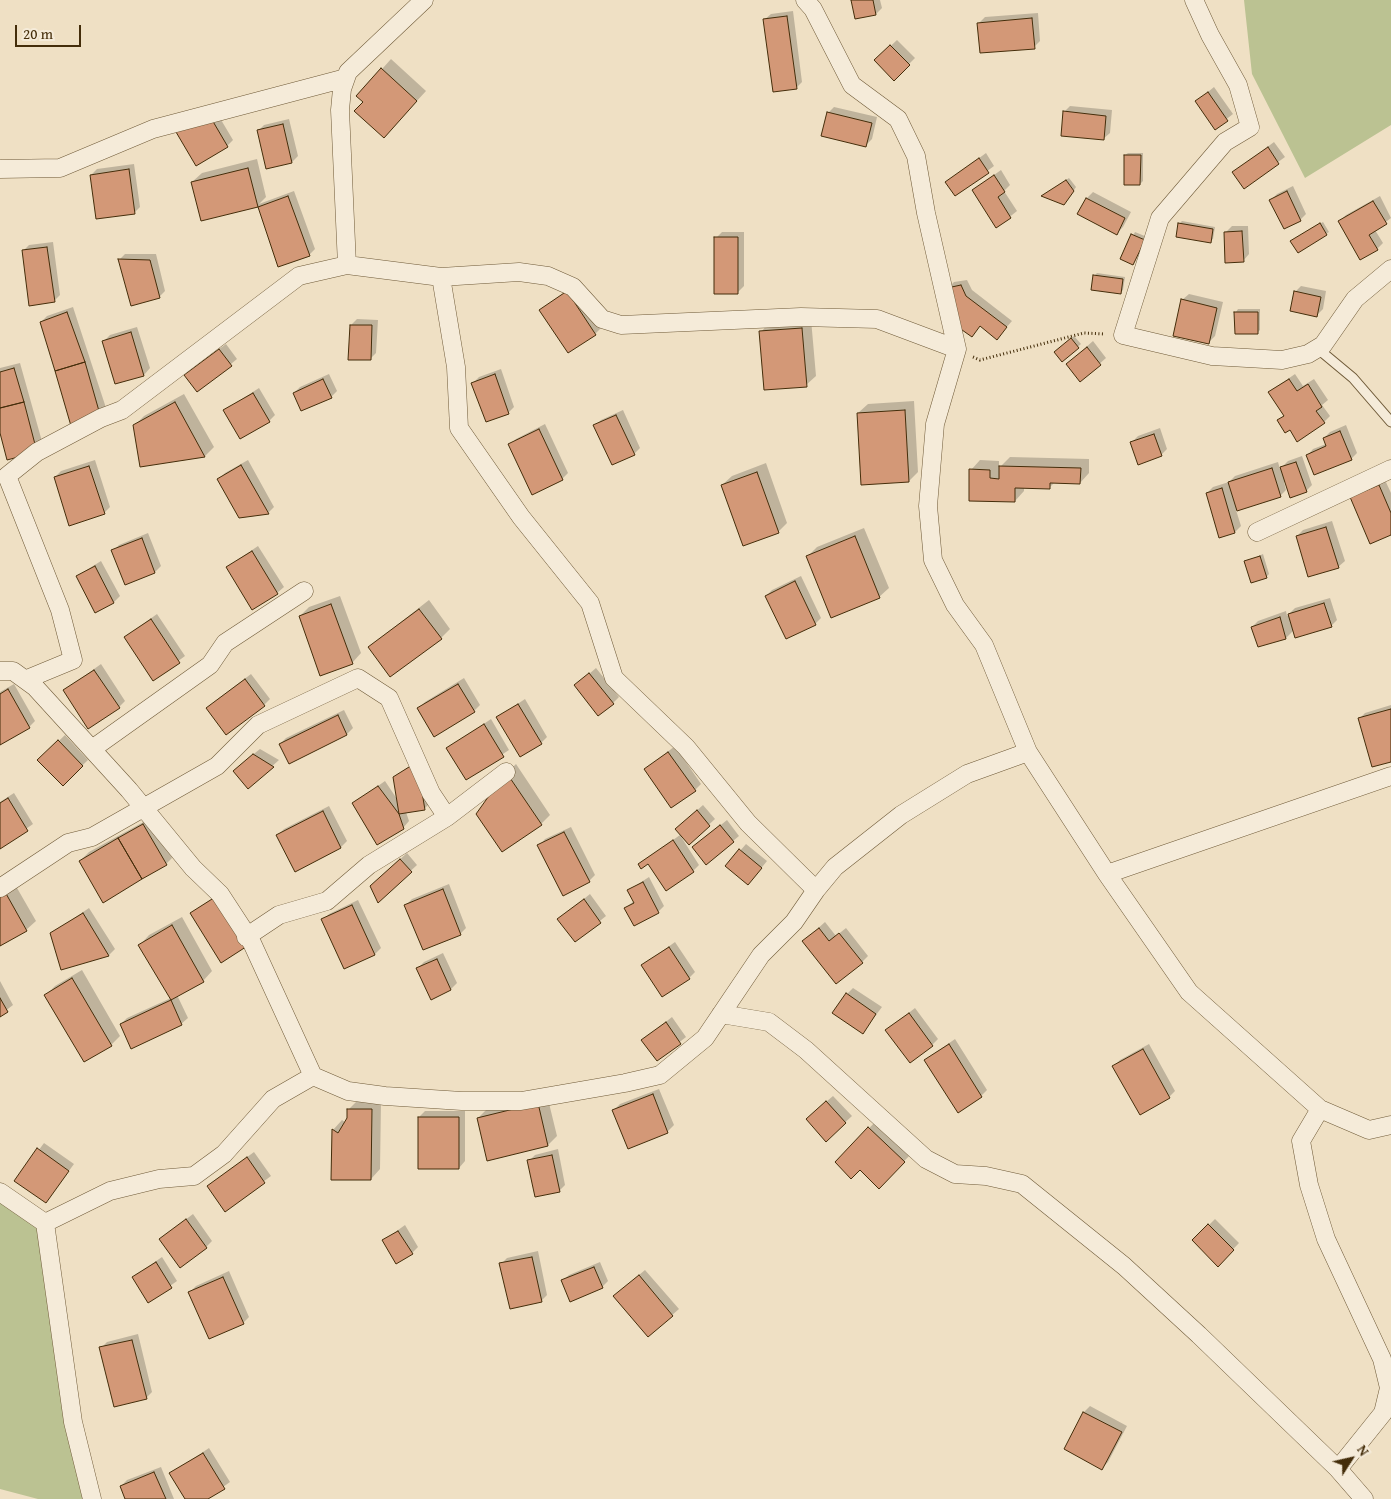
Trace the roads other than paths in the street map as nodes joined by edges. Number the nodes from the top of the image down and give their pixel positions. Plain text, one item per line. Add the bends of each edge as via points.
1 (424, 0) edge
2 (804, 0) edge
3 (1194, 0) edge
4 (346, 78) junction
5 (0, 169) edge
6 (348, 265) junction
7 (1391, 269) edge
8 (441, 277) junction
9 (1317, 348) junction
10 (957, 349) junction
11 (1391, 422) edge
12 (1391, 469) edge
13 (5, 478) edge
14 (1257, 532) dead end
15 (304, 591) dead end
16 (0, 671) edge
17 (27, 679) junction
18 (92, 749) junction
19 (1028, 752) junction
20 (506, 772) dead end
21 (1391, 776) edge
22 (142, 807) junction
23 (447, 817) junction
24 (1107, 874) junction
25 (0, 888) edge
26 (816, 890) junction
27 (246, 937) junction
28 (721, 1014) junction
29 (313, 1076) junction
30 (1320, 1109) junction
31 (1391, 1125) edge
32 (0, 1192) edge
33 (45, 1223) junction
34 (1338, 1469) junction
35 (92, 1499) edge
36 (1364, 1499) edge

1 - 4 street via 364,55
2 - 10 street via 813,9 852,85 898,119 916,156
3 - 9 street via 1238,85 1250,127 1225,142 1160,218 1123,335 1220,356 1282,360 1308,354
4 - 5 street via 154,129 60,168
4 - 6 street via 340,110
6 - 8 street
6 - 13 street via 299,276 122,410 37,452
7 - 9 street via 1355,299 1323,345
8 - 10 street via 519,272 548,276 573,287 602,319 621,325 801,317 877,319
8 - 26 street via 456,367 459,428 521,517 590,603 614,678 686,746 748,823
9 - 11 lane via 1353,378
10 - 19 street via 935,424 928,506 933,560 955,605 984,645
12 - 14 street
13 - 17 street via 60,610 72,660
15 - 18 street via 225,643 210,665
16 - 17 street via 13,671
17 - 18 street
18 - 22 street
19 - 24 street
19 - 26 street via 967,774 901,815 835,867
20 - 23 street
21 - 24 street
22 - 23 street via 218,766 258,725 358,678 389,698 431,793
22 - 25 street via 92,837 68,843
22 - 27 street via 193,868 220,894
23 - 27 street via 369,865 327,901 279,915
24 - 30 street via 1189,992
26 - 28 street via 794,922 761,955
27 - 29 street via 252,943
28 - 29 street via 705,1038 660,1075 521,1101 462,1101 366,1094 348,1091
28 - 34 street via 769,1022 806,1050 926,1159 955,1174 986,1176 1022,1184 1124,1266
29 - 33 street via 273,1099 224,1154 194,1176 158,1179 110,1191
30 - 31 street via 1369,1130
30 - 34 street via 1301,1141 1309,1185 1326,1240 1382,1359 1389,1388 1383,1413
32 - 33 street
33 - 35 street via 73,1422
34 - 36 street

